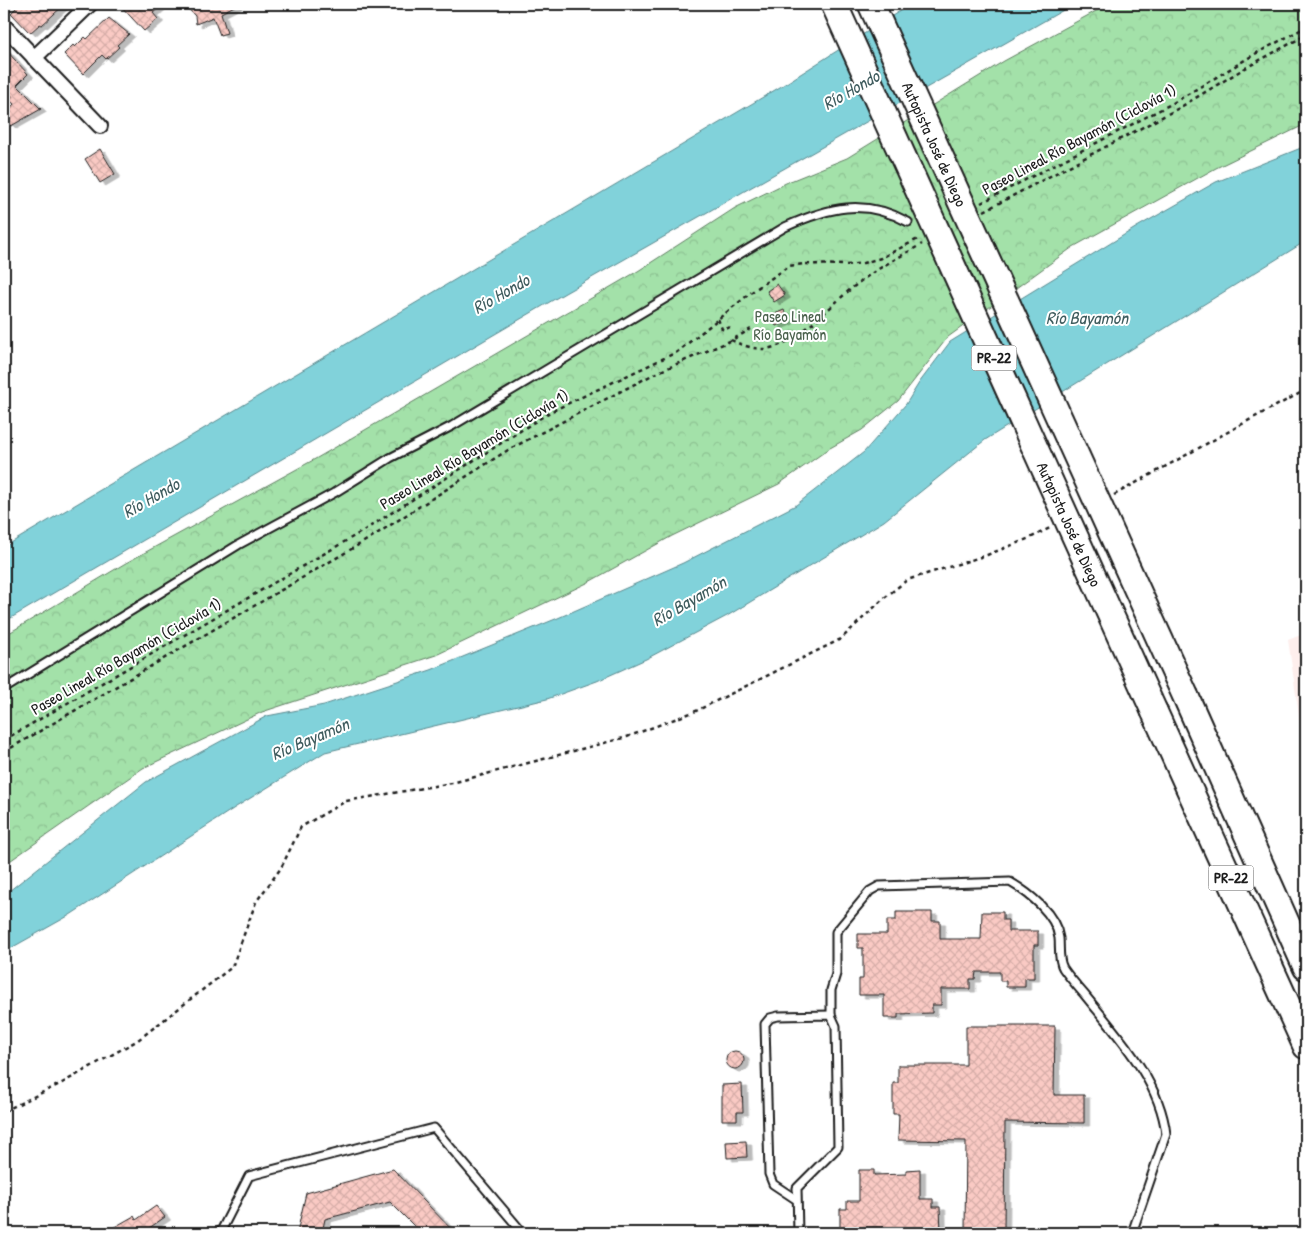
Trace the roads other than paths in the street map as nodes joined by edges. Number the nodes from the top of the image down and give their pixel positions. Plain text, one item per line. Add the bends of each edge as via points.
1 (90, 4) edge
2 (834, 4) edge
3 (871, 4) edge
4 (4, 26) edge
5 (34, 58) junction
6 (100, 126) dead end
7 (908, 222) dead end
8 (4, 689) edge
9 (1306, 967) edge
10 (831, 1015) junction
11 (1306, 1046) edge
12 (797, 1200) junction
13 (220, 1233) edge
14 (523, 1233) edge
15 (798, 1233) edge
16 (1132, 1233) edge

1 - 5 street
2 - 11 highway, Autopista José de Diego / PR-22, bridge
3 - 9 highway, Autopista José de Diego / PR-22, bridge
4 - 5 street
5 - 6 street
7 - 8 lane via 885,211 865,207 832,210 786,226 452,426 238,545
10 - 12 lane via 836,1026 838,1147 797,1188
10 - 12 lane via 778,1016 765,1024 769,1174 774,1184
10 - 16 lane via 831,990 836,974 836,932 870,891 878,886 1010,882 1018,887 1052,919 1059,936 1061,966 1136,1060 1165,1121 1166,1134
12 - 15 lane
13 - 14 lane via 249,1176 434,1128

